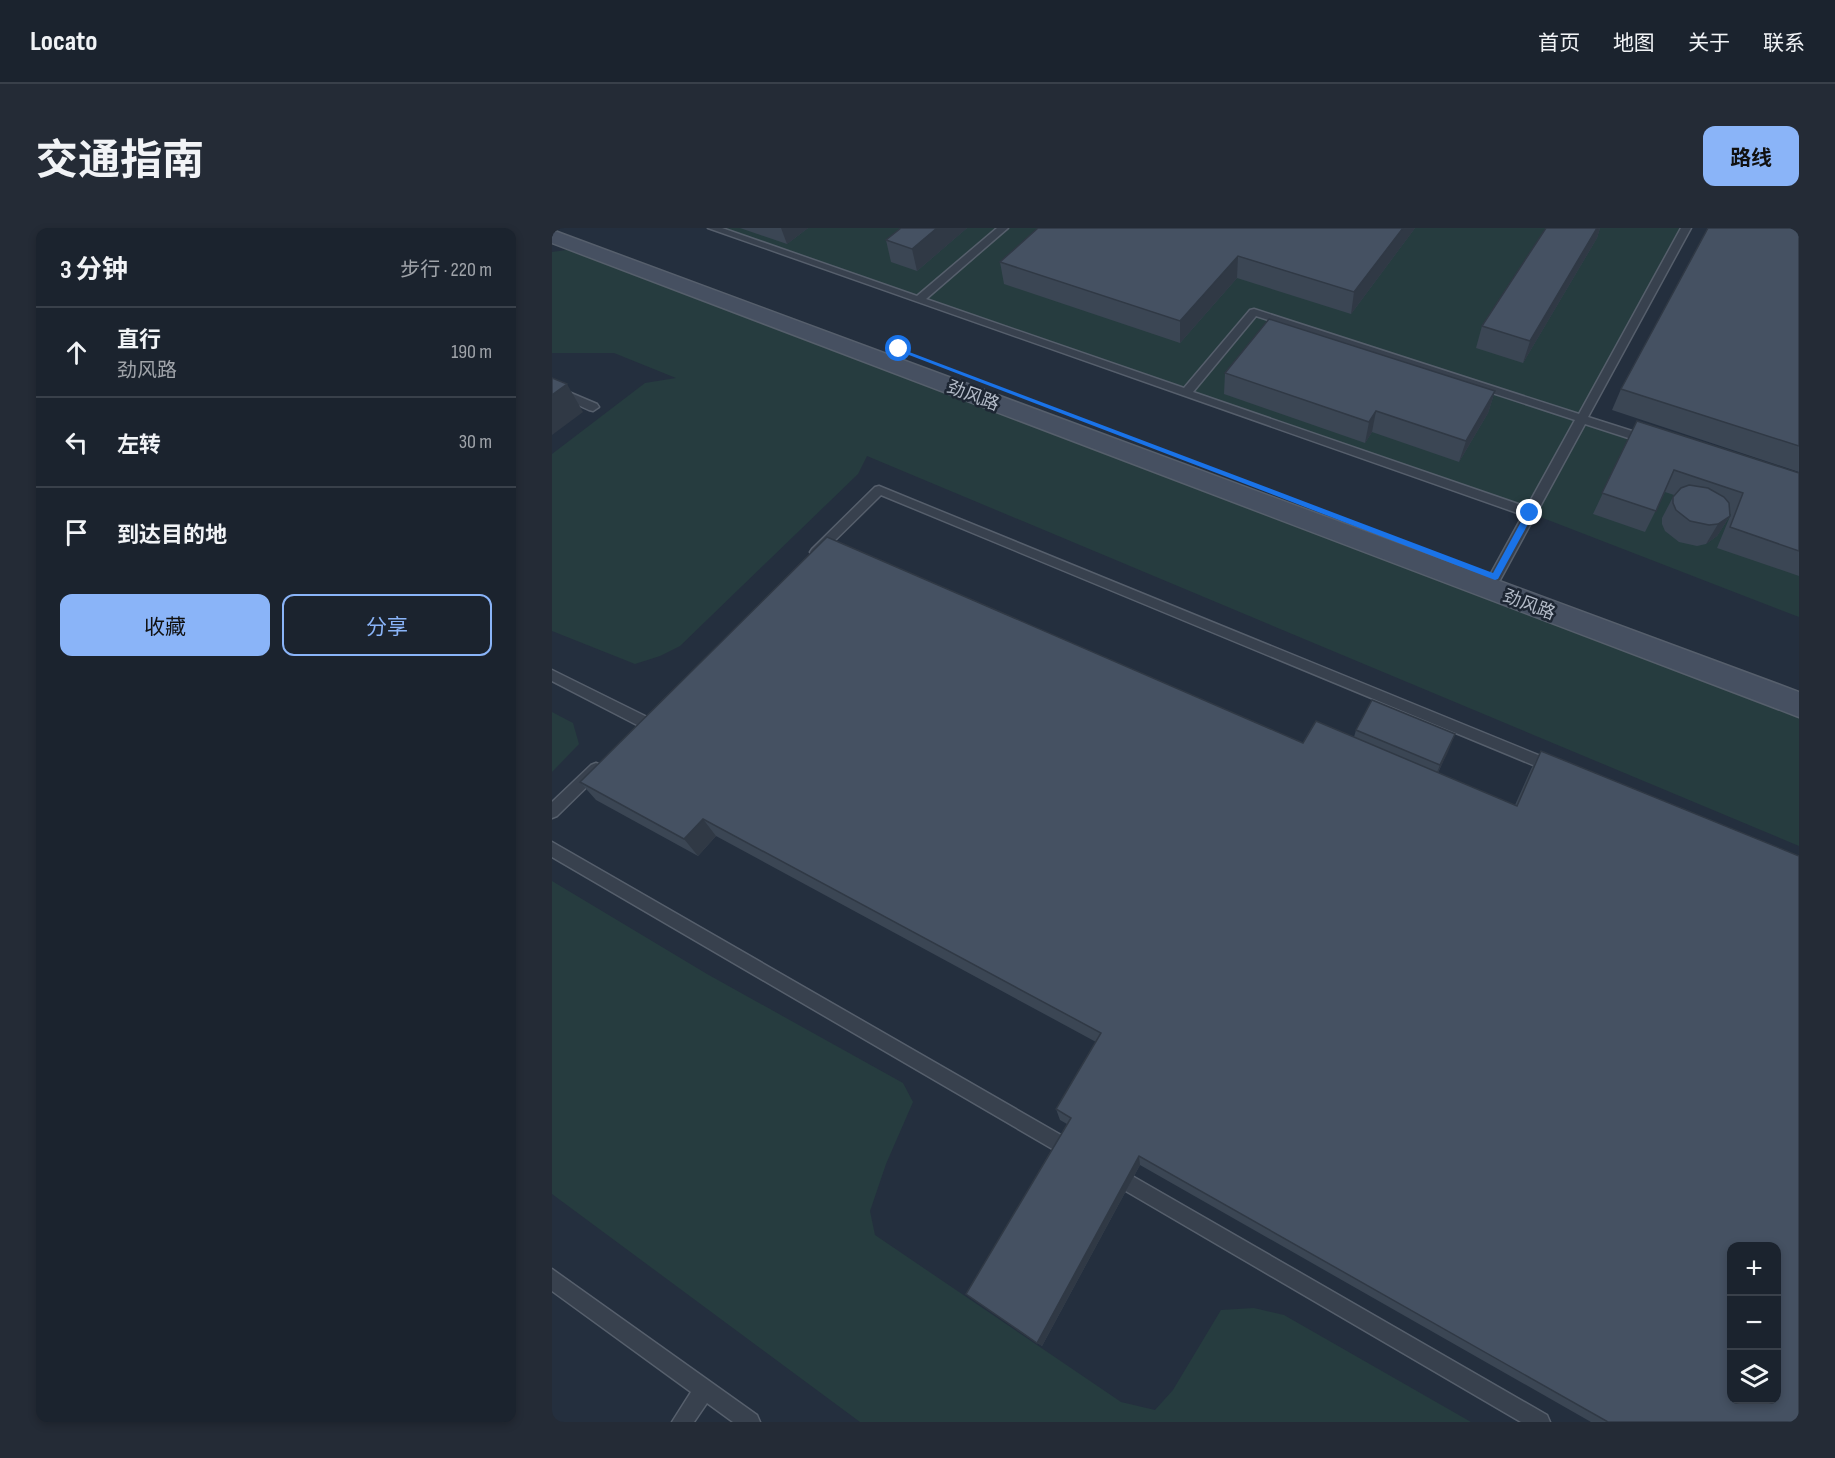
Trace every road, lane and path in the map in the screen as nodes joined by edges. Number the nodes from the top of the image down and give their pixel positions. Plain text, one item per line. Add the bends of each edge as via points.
1 (565, 228) edge
2 (583, 228) edge
3 (713, 228) edge
4 (1003, 228) edge
5 (1686, 228) edge
6 (552, 236) edge
7 (552, 252) edge
8 (596, 253) junction
9 (918, 300) junction
10 (552, 389) edge
11 (1186, 393) junction
12 (592, 407) dead end
13 (1583, 418) junction
14 (1663, 445) edge
15 (1530, 513) junction
16 (804, 565) edge
17 (1495, 577) junction
18 (552, 675) edge
19 (1799, 688) edge
20 (1799, 705) edge
21 (644, 722) edge
22 (602, 763) edge
23 (1566, 773) edge
24 (552, 812) edge
25 (552, 849) edge
26 (552, 1280) edge
27 (705, 1389) junction
28 (682, 1422) edge
29 (750, 1422) edge
30 (1540, 1422) edge

1 - 6 street
2 - 17 street, 劲风路
3 - 9 lane
4 - 9 lane
5 - 13 lane
6 - 8 street, 劲风路
7 - 8 street
8 - 20 street, 劲风路
9 - 11 lane
10 - 12 lane
11 - 13 lane via 1254,312
11 - 15 lane
13 - 14 lane
13 - 15 lane
15 - 17 lane
16 - 23 lane via 879,490
17 - 19 street, 劲风路
18 - 21 lane
22 - 24 lane
25 - 30 lane
26 - 27 lane
27 - 28 lane
27 - 29 lane

